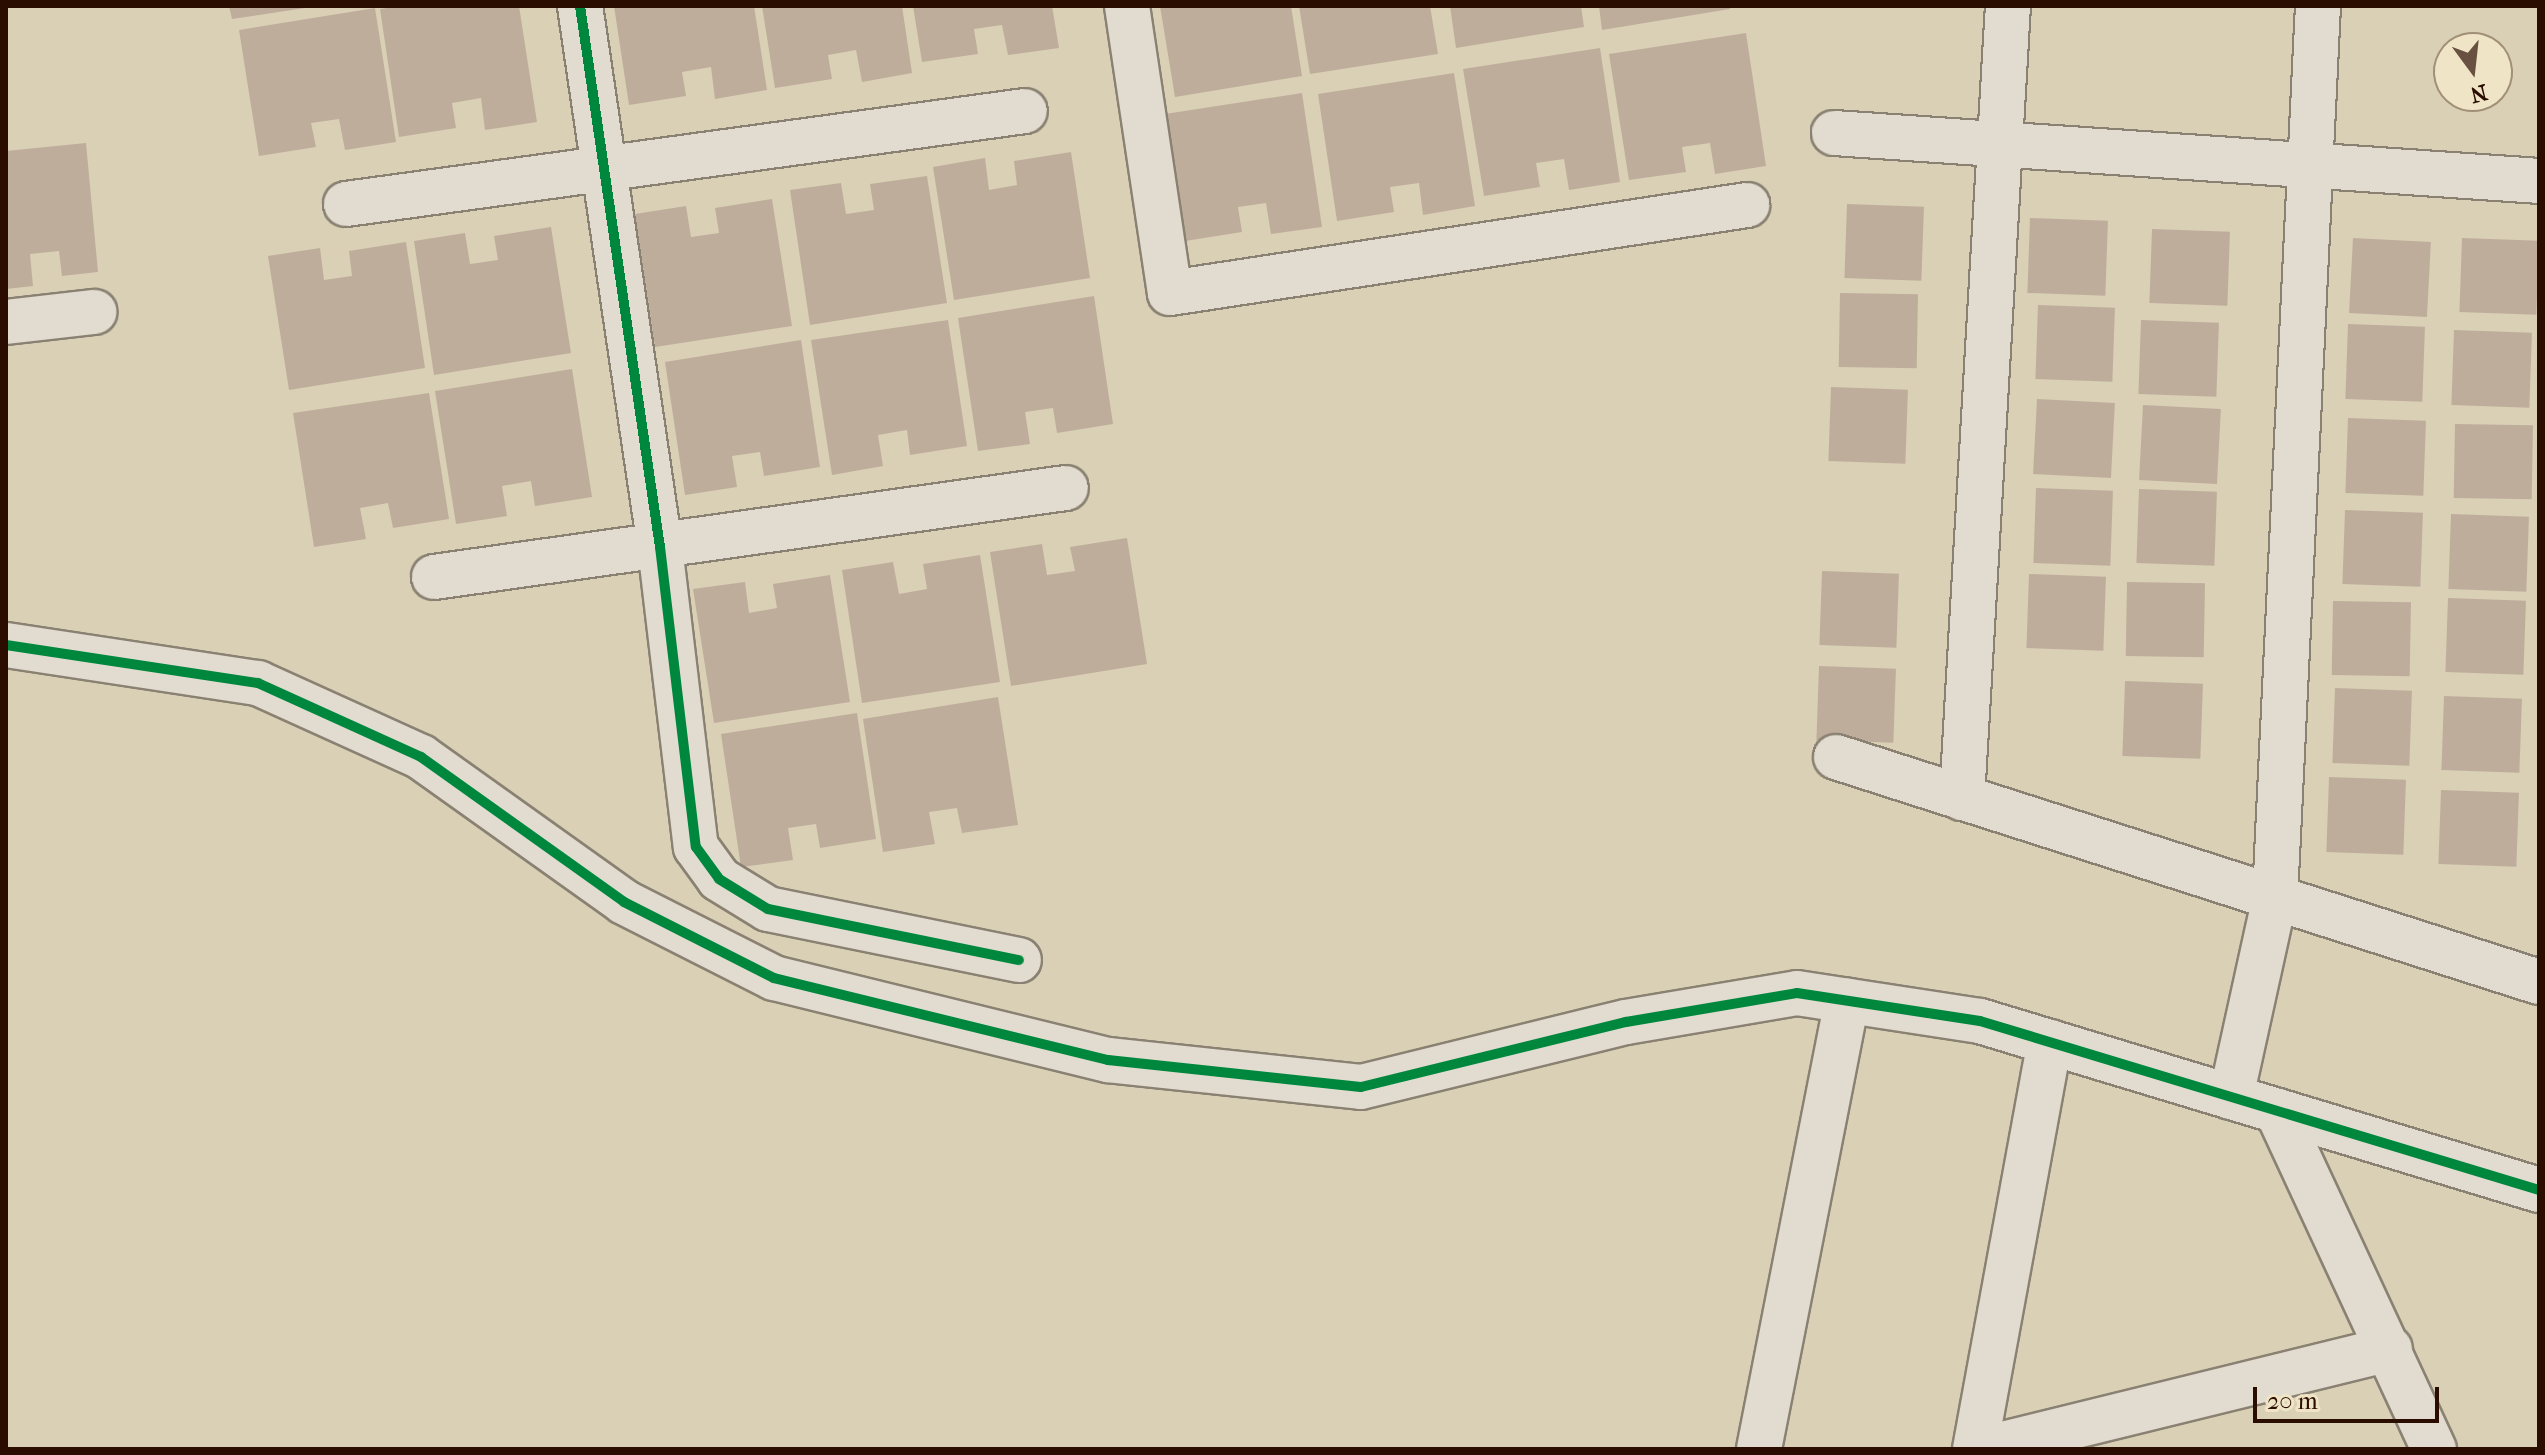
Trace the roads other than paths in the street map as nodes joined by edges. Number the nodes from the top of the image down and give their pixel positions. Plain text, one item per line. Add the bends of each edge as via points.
1 (580, 6) edge
2 (1127, 6) edge
3 (2008, 6) edge
4 (2318, 6) edge
5 (1025, 111) dead end
6 (1834, 133) dead end
7 (2000, 143) junction
8 (603, 166) junction
9 (2310, 169) junction
10 (2539, 181) edge
11 (346, 204) dead end
12 (1747, 205) dead end
13 (94, 312) dead end
14 (6, 322) edge
15 (1066, 488) dead end
16 (660, 547) junction
17 (434, 577) dead end
18 (6, 645) edge
19 (1836, 757) dead end
20 (1962, 798) junction
21 (2275, 897) junction
22 (1019, 960) dead end
23 (2539, 982) edge
24 (1847, 1001) junction
25 (2050, 1042) junction
26 (2231, 1097) junction
27 (2277, 1111) junction
28 (2539, 1190) edge
29 (2390, 1349) junction
30 (1759, 1449) edge
31 (1975, 1449) edge
32 (1982, 1449) edge
33 (2434, 1449) edge

1 - 8 street
2 - 12 street via 1170,293
3 - 7 street
4 - 9 street
5 - 8 street
6 - 7 street
7 - 9 street
7 - 20 street
8 - 11 street
8 - 16 street
9 - 10 street
9 - 21 street
13 - 14 street
15 - 16 street
16 - 17 street
16 - 22 street via 696,847 719,879 768,909
18 - 24 street via 258,683 421,757 624,902 774,978 1108,1060 1361,1087 1626,1022 1797,993
19 - 20 street
20 - 21 street
21 - 23 street
21 - 26 street
24 - 25 street via 1980,1021
24 - 30 street
25 - 26 street
25 - 31 street
26 - 27 street
27 - 28 street
27 - 29 street
29 - 32 street
29 - 33 street

